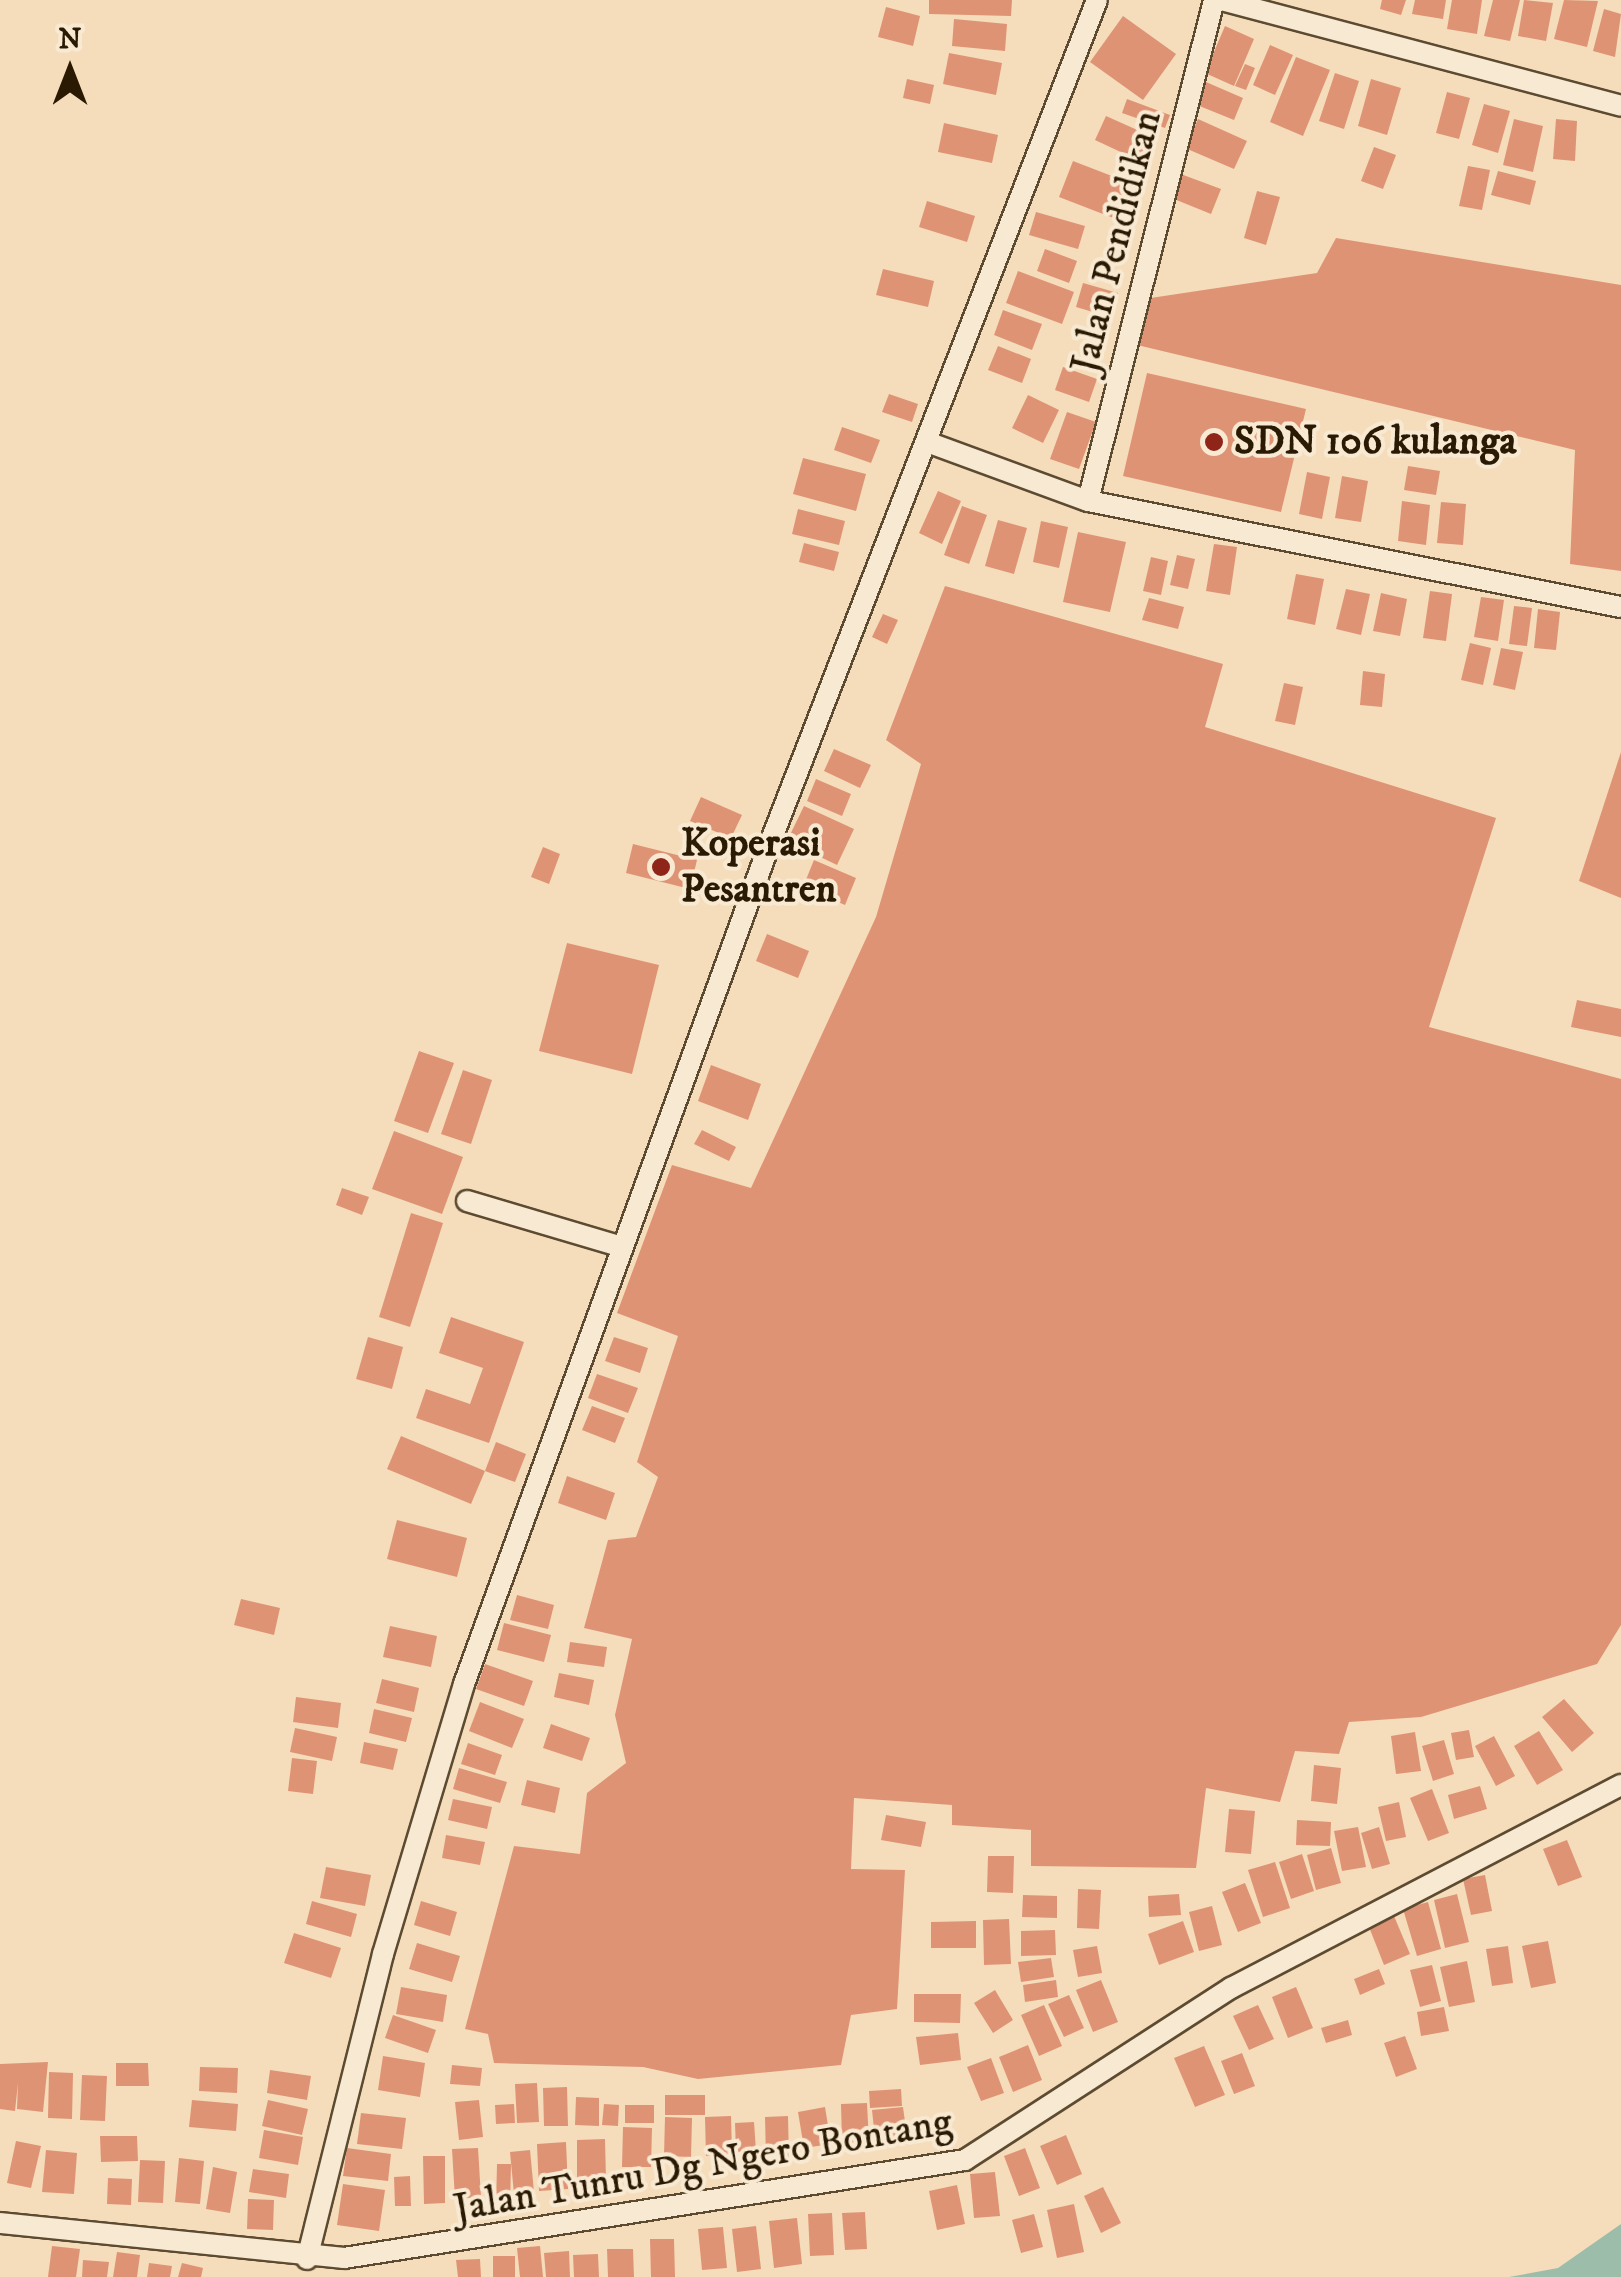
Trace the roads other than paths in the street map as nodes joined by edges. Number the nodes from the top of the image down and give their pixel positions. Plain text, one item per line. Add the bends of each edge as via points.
1 (1097, 0) edge
2 (1218, 0) edge
3 (1621, 106) edge
4 (930, 443) junction
5 (1088, 500) junction
6 (1621, 606) edge
7 (467, 1202) dead end
8 (619, 1246) junction
9 (1621, 1785) edge
10 (0, 2223) edge
11 (307, 2259) junction

1 - 4 street
2 - 3 street
2 - 5 street, Jalan Pendidikan
4 - 5 street
4 - 8 street
5 - 6 street
7 - 8 street
8 - 11 street via 464,1684 382,1954
9 - 11 street, Jalan Tunru Dg Ngero Bontang via 1231,1988 966,2160 489,2240
10 - 11 street, Jalan Tunru Dg Ngero Bontang

